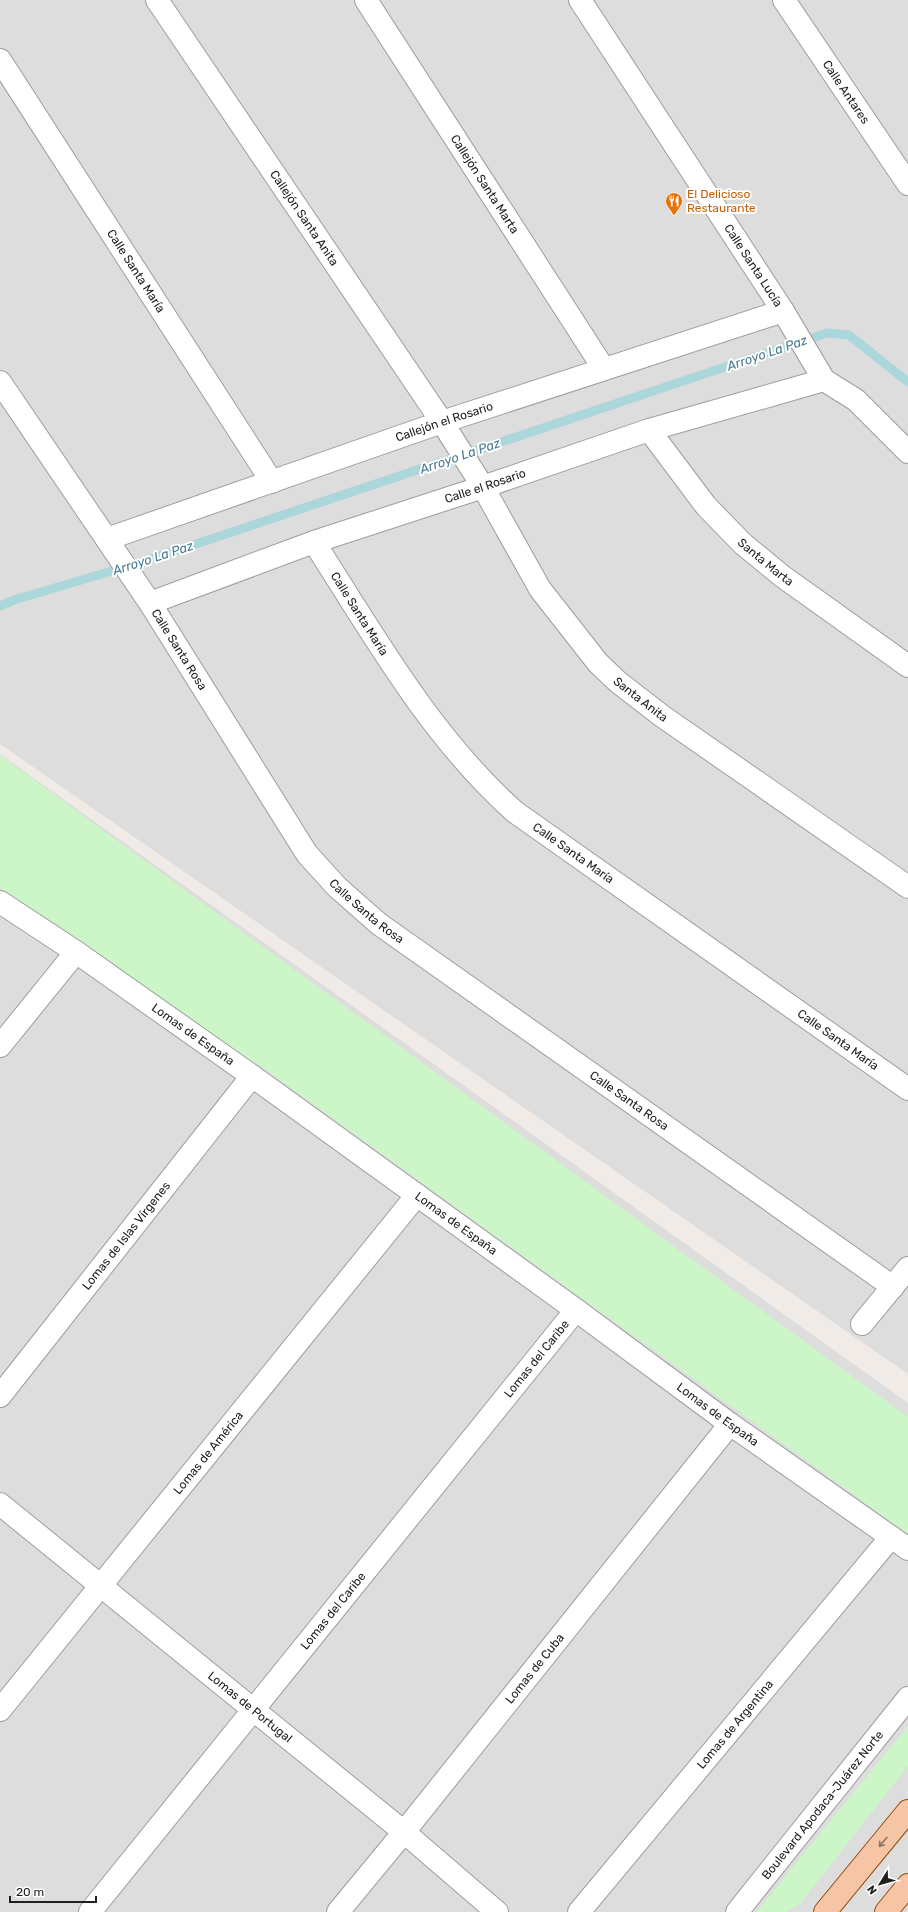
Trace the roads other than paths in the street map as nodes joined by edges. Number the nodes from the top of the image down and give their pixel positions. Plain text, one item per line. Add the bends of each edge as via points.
1 (157, 0) edge
2 (366, 0) edge
3 (580, 0) edge
4 (784, 0) edge
5 (0, 60) edge
6 (908, 184) edge
7 (786, 315) junction
8 (604, 369) junction
9 (822, 376) junction
10 (0, 382) edge
11 (446, 429) junction
12 (649, 430) junction
13 (908, 452) edge
14 (272, 482) junction
15 (480, 482) junction
16 (314, 542) junction
17 (112, 547) junction
18 (146, 597) junction
19 (908, 666) edge
20 (908, 887) edge
21 (0, 902) edge
22 (76, 952) junction
23 (0, 1046) edge
24 (252, 1076) junction
25 (908, 1089) edge
26 (417, 1195) junction
27 (908, 1268) edge
28 (892, 1287) junction
29 (576, 1310) junction
30 (862, 1324) dead end
31 (0, 1396) edge
32 (730, 1424) junction
33 (0, 1504) edge
34 (899, 1543) edge
35 (100, 1586) junction
36 (908, 1698) edge
37 (0, 1710) edge
38 (253, 1711) junction
39 (908, 1812) edge
40 (404, 1832) junction
41 (908, 1885) edge
42 (90, 1912) edge
43 (338, 1912) edge
44 (497, 1912) edge
45 (579, 1912) edge
46 (737, 1912) edge
47 (825, 1912) edge
48 (886, 1912) edge

1 - 11 street, Callejón Santa Anita
2 - 8 street, Callejón Santa Marta
3 - 7 street, Calle Santa Lucía
4 - 6 street, Calle Antares
5 - 14 street, Calle Santa María
7 - 8 street, Callejón el Rosario
7 - 9 street, Calle Santa Lucía
8 - 11 street, Callejón el Rosario
9 - 12 street, Calle el Rosario
9 - 13 street, Calle Santa Lucía via 856,400
10 - 17 street, Calle Santa Rosa
11 - 14 street, Callejón el Rosario
11 - 15 street, Santa Anita
12 - 15 street, Calle el Rosario
12 - 19 street, Santa Marta via 706,506 743,544 782,576
14 - 17 street, Callejón el Rosario
15 - 16 street, Calle el Rosario
15 - 20 street, Santa Anita via 540,589 580,642 618,682 662,716
16 - 18 street, Calle el Rosario
16 - 25 street, Calle Santa María via 401,679 447,740 490,790 514,812
17 - 18 street, Calle Santa Rosa
18 - 28 street, Calle Santa Rosa via 277,809 307,854 337,887 379,924
21 - 22 street, Lomas de España
22 - 23 street
22 - 24 street, Lomas de España
24 - 26 street, Lomas de España
24 - 31 street, Lomas de Islas Vírgenes
26 - 29 street, Lomas de España
26 - 35 street, Lomas de América
27 - 28 street
28 - 30 street
29 - 32 street, Lomas de España
29 - 38 street, Lomas del Caribe
32 - 34 street, Lomas de España
32 - 40 street, Lomas de Cuba
33 - 35 street, Lomas de Portugal
34 - 45 street, Lomas de Argentina
35 - 37 street, Lomas de América
35 - 38 street, Lomas de Portugal
36 - 46 street, Boulevard Apodaca-Juárez Norte
38 - 40 street, Lomas de Portugal
38 - 42 street, Lomas del Caribe
39 -> 47 main road
40 - 43 street, Lomas de Cuba
40 - 44 street, Lomas de Portugal
41 - 48 main road

